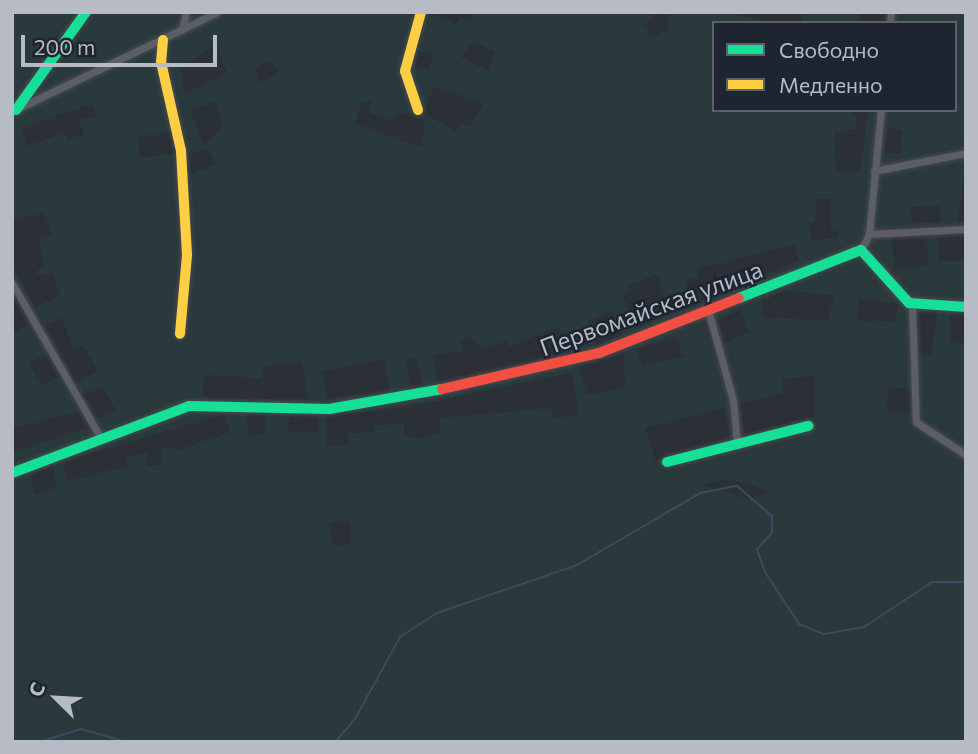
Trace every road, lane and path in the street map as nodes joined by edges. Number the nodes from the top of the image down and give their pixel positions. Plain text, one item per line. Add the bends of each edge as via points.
1 (86, 12) edge
2 (186, 12) edge
3 (218, 12) edge
4 (421, 12) edge
5 (182, 30) junction
6 (163, 40) junction
7 (14, 110) edge
8 (418, 110) dead end
9 (881, 112) edge
10 (966, 153) edge
11 (874, 171) junction
12 (966, 229) edge
13 (869, 234) junction
14 (861, 250) junction
15 (12, 283) edge
16 (912, 304) junction
17 (966, 307) edge
18 (708, 310) junction
19 (180, 334) dead end
20 (808, 426) dead end
21 (99, 435) junction
22 (737, 442) junction
23 (966, 455) edge
24 (667, 462) dead end
25 (12, 473) edge

1 - 7 street
2 - 5 street
3 - 5 street
4 - 8 street via 405,71
5 - 6 street
6 - 7 street
6 - 19 street via 161,62 181,151 187,255 178,291
9 - 11 street
10 - 11 street
11 - 13 street
12 - 13 street
13 - 14 street
14 - 16 street
14 - 18 street, Первомайская улица
15 - 21 street
16 - 17 street
16 - 23 street via 916,422
18 - 21 street, Первомайская улица via 599,353 457,390 329,410 189,406
18 - 22 street via 733,400
20 - 22 street
21 - 25 street, Первомайская улица via 70,454
22 - 24 street

